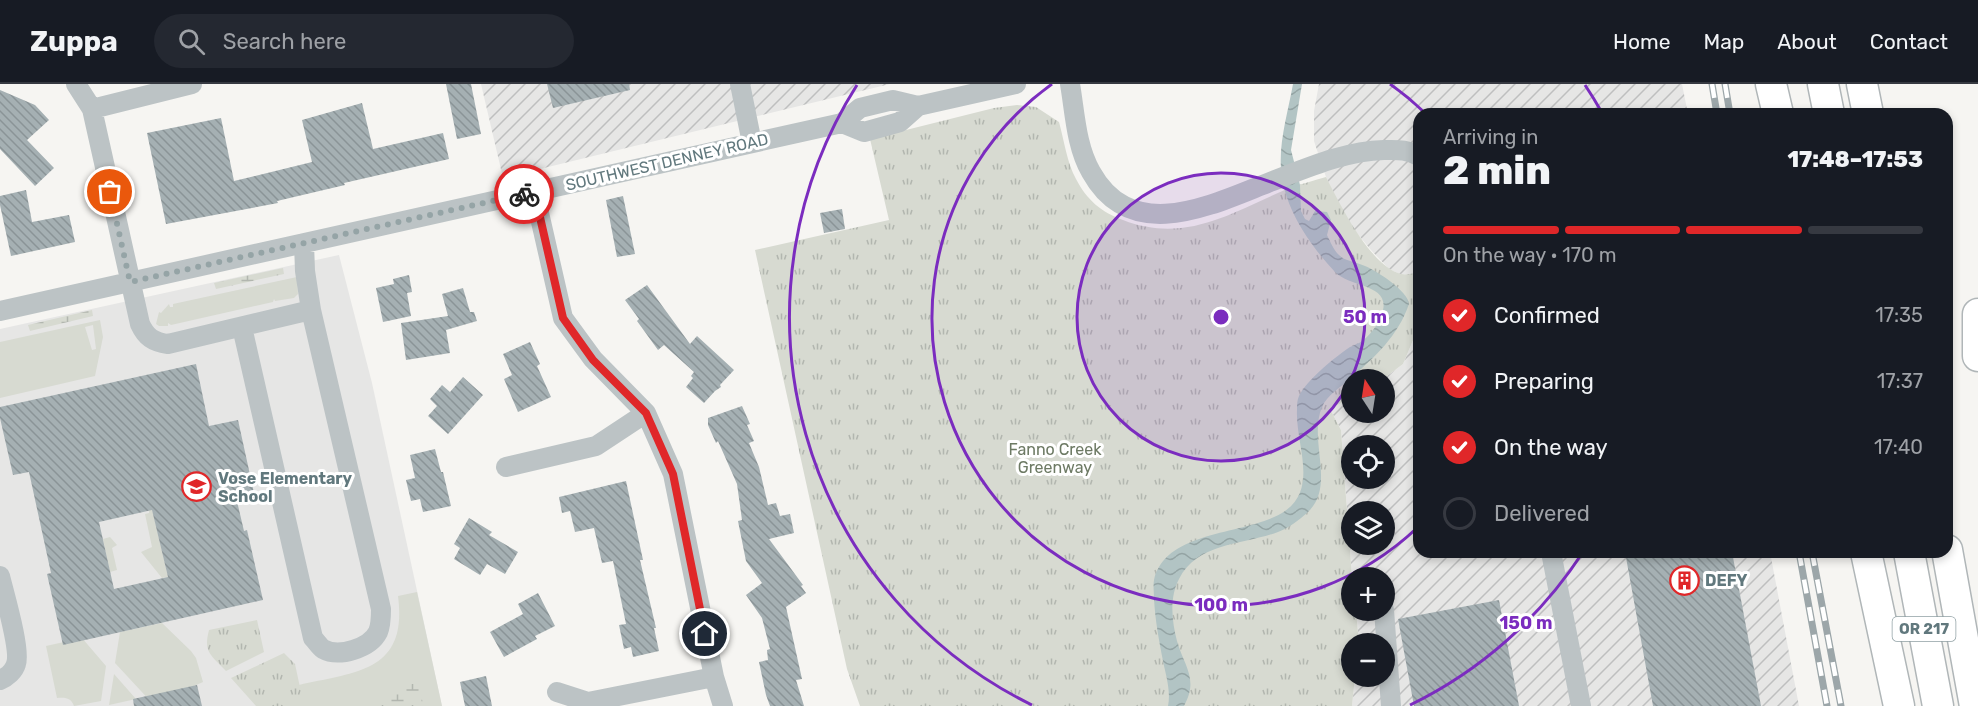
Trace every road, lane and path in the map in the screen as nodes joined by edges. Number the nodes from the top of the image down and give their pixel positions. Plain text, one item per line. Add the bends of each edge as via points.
1 (76, 84) edge
2 (192, 84) edge
3 (740, 84) edge
4 (1016, 84) edge
5 (1070, 84) edge
6 (1771, 84) edge
7 (1823, 84) edge
8 (1862, 84) edge
9 (1777, 108) edge
10 (1828, 108) edge
11 (1867, 108) edge
12 (92, 109) junction
13 (752, 143) junction
14 (1413, 153) edge
15 (534, 191) junction
16 (304, 243) junction
17 (130, 282) junction
18 (311, 310) junction
19 (0, 311) edge
20 (1978, 314) edge
21 (242, 327) junction
22 (1978, 356) edge
23 (646, 413) junction
24 (506, 467) dead end
25 (1552, 558) edge
26 (1867, 558) edge
27 (1910, 558) edge
28 (1948, 558) edge
29 (0, 576) edge
30 (1385, 621) edge
31 (6, 629) edge
32 (714, 677) junction
33 (0, 680) edge
34 (558, 692) dead end
35 (723, 706) edge
36 (1390, 706) edge
37 (1581, 706) edge
38 (1899, 706) edge
39 (1938, 706) edge
40 (1975, 706) edge

1 - 12 street
2 - 12 street
3 - 13 street
4 - 13 street, SOUTHWEST DENNEY ROAD via 918,106 900,122 864,132 842,123
5 - 14 street via 1081,147 1090,171 1101,188 1139,212 1188,212 1331,160 1370,150
6 - 9 highway
7 - 10 highway
8 - 11 highway
12 - 17 street
13 - 15 street, SOUTHWEST DENNEY ROAD
15 - 16 street, SOUTHWEST DENNEY ROAD
15 - 23 street via 563,318 593,360
16 - 17 street, SOUTHWEST DENNEY ROAD
16 - 18 street
17 - 19 street, SOUTHWEST DENNEY ROAD
17 - 21 street via 140,324 145,335 157,342 168,344
18 - 21 street
18 - 21 street via 381,609 377,634 354,650 323,649 309,624
20 - 22 highway
23 - 24 street via 596,446
23 - 32 street via 673,474
25 - 37 street
26 - 38 highway
27 - 39 highway, OR 217
28 - 40 highway, OR 217
29 - 31 street
30 - 36 street
31 - 33 street via 17,649 17,662 12,672
32 - 34 street via 588,702
32 - 35 street

